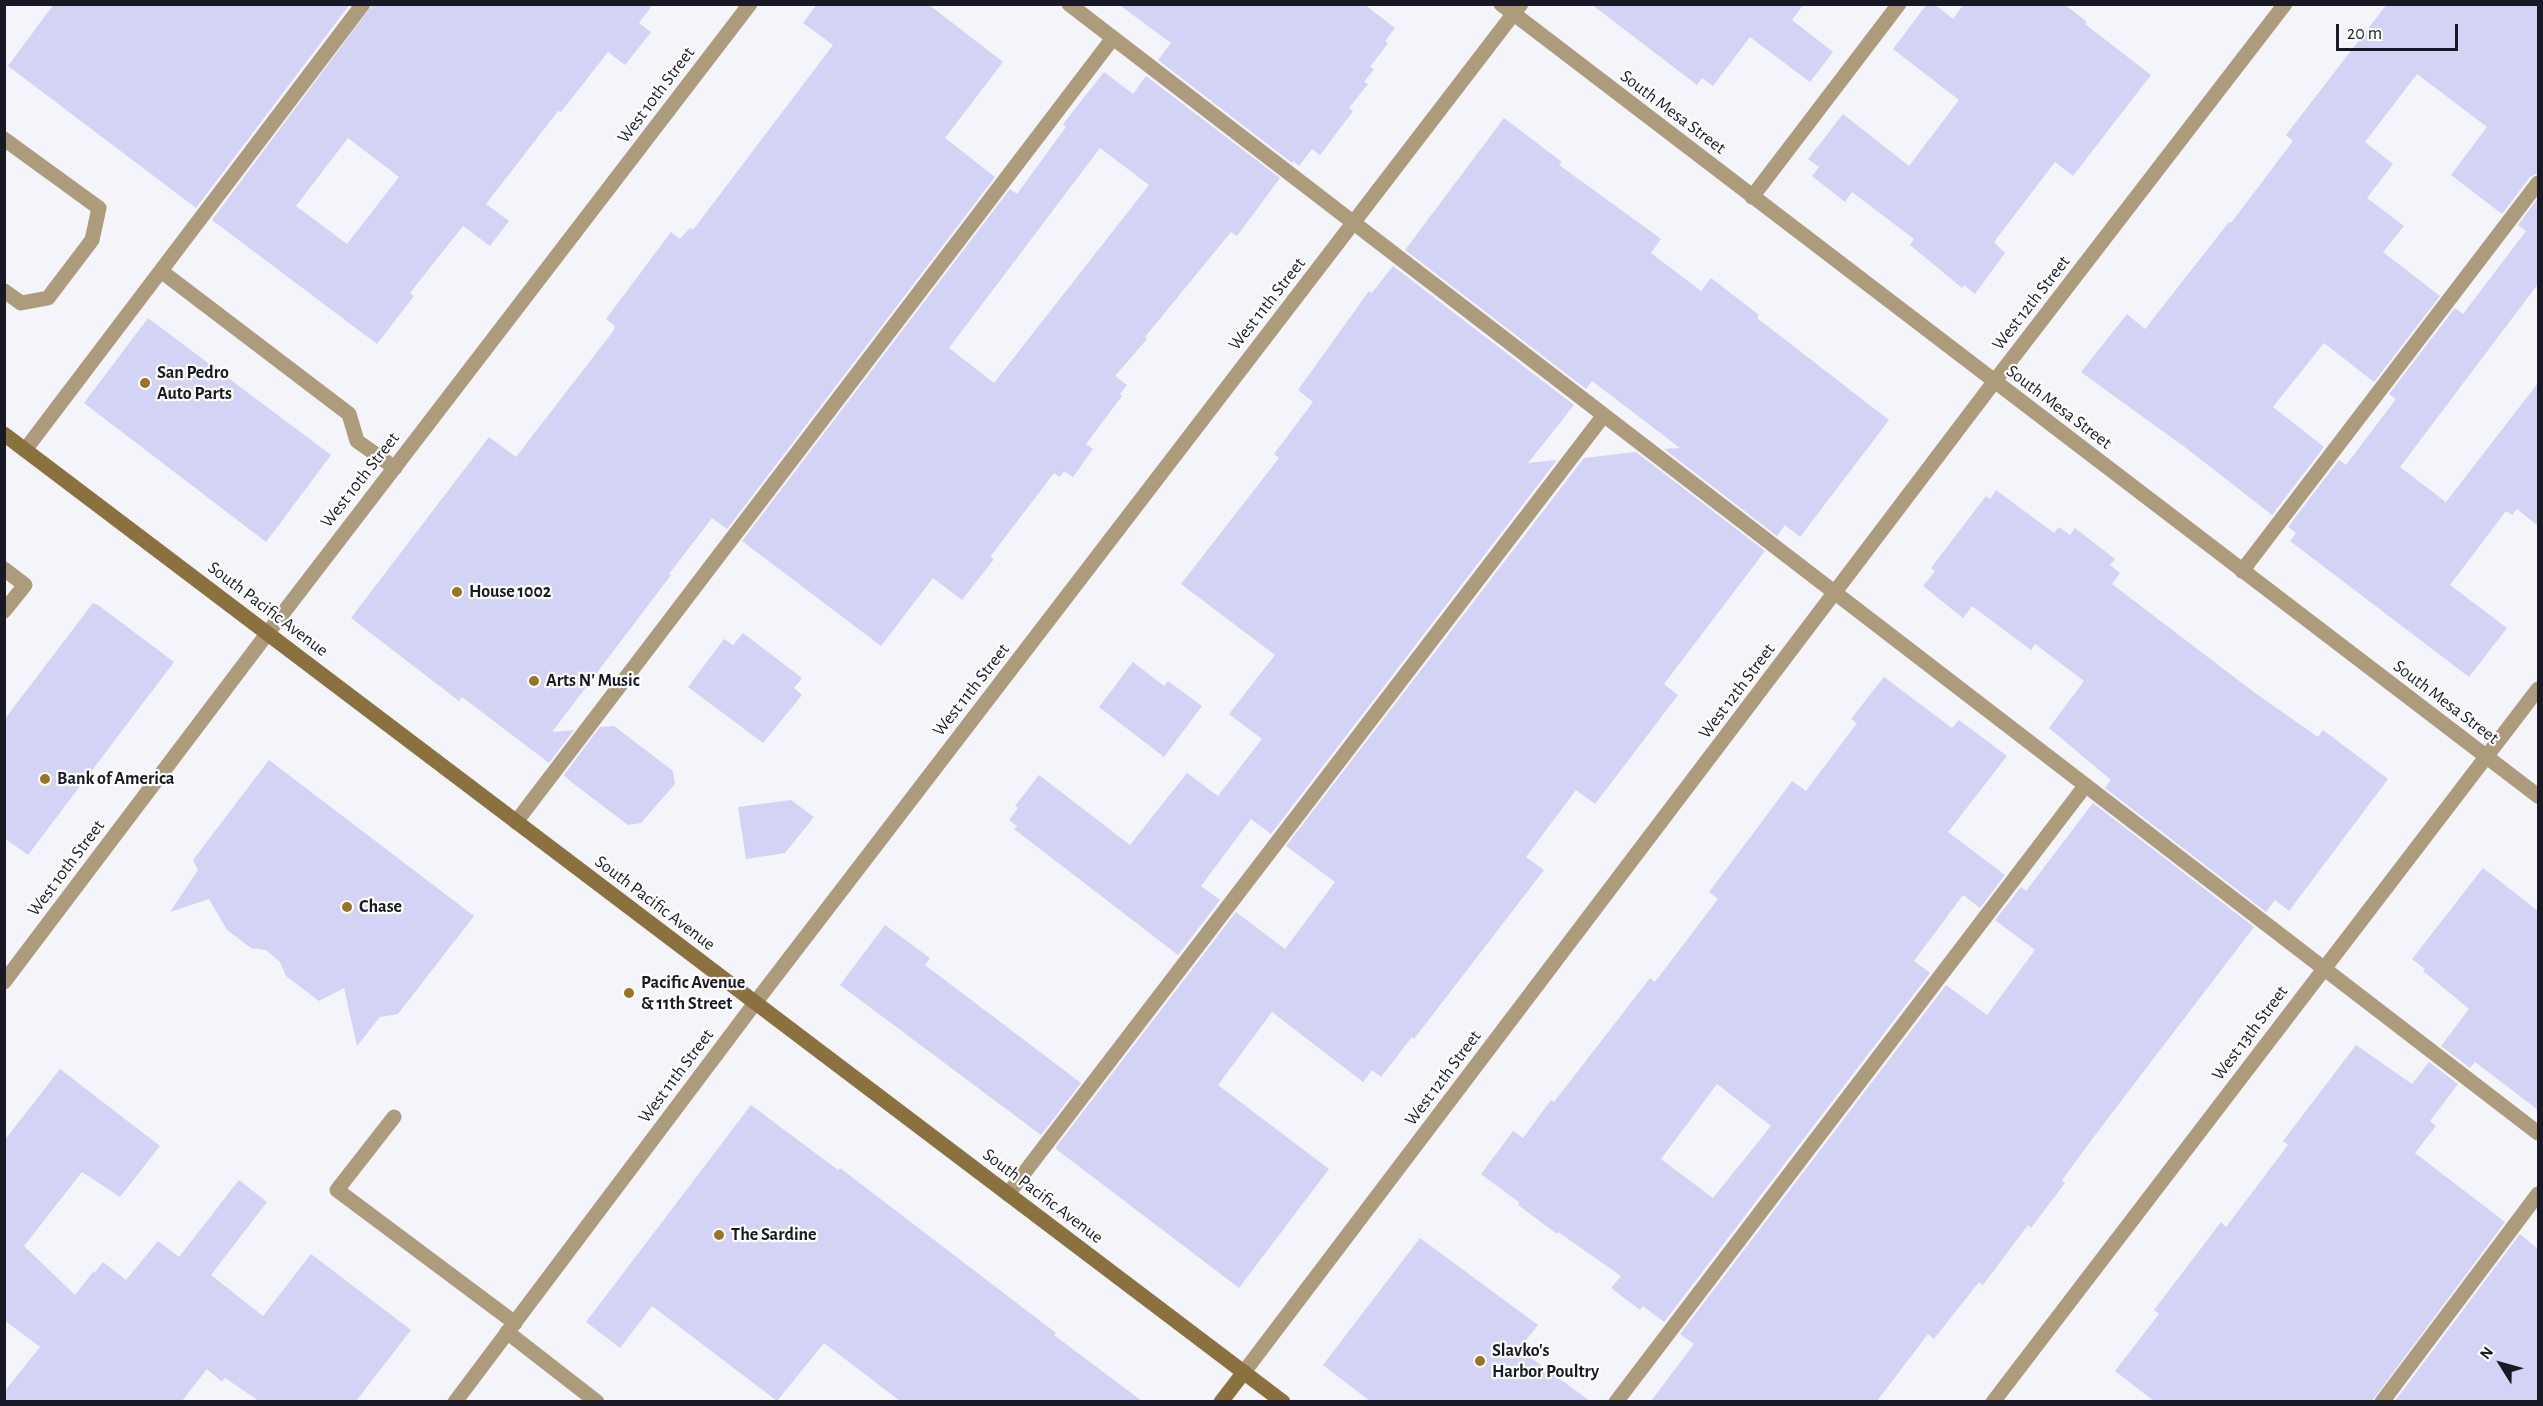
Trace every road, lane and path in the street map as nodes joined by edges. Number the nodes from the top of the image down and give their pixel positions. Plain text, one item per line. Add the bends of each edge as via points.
1 (363, 4) edge
2 (750, 4) edge
3 (1069, 4) edge
4 (1501, 4) edge
5 (1899, 4) edge
6 (2285, 4) edge
7 (1517, 9) edge
8 (1113, 38) junction
9 (4, 139) edge
10 (2538, 183) edge
11 (1752, 197) junction
12 (1353, 224) junction
13 (160, 271) junction
14 (4, 291) edge
15 (1994, 382) junction
16 (1604, 415) junction
17 (4, 434) edge
18 (25, 450) junction
19 (395, 468) junction
20 (4, 569) edge
21 (2242, 571) junction
22 (1836, 592) junction
23 (4, 611) edge
24 (267, 634) junction
25 (2538, 689) edge
26 (2487, 757) junction
27 (2085, 786) junction
28 (2538, 796) edge
29 (516, 822) junction
30 (2326, 967) junction
31 (4, 982) edge
32 (755, 1003) junction
33 (394, 1117) dead end
34 (2538, 1132) edge
35 (1008, 1194) junction
36 (2538, 1194) edge
37 (511, 1328) junction
38 (1244, 1372) junction
39 (457, 1401) edge
40 (597, 1401) edge
41 (1221, 1401) edge
42 (1282, 1401) edge
43 (1616, 1401) edge
44 (1993, 1401) edge
45 (2382, 1401) edge

1 - 13 street
2 - 19 street, West 10th Street
3 - 8 street
4 - 7 street, South Mesa Street
5 - 11 street
6 - 15 street, West 12th Street
7 - 11 street, South Mesa Street
7 - 12 street, West 11th Street
8 - 12 street
8 - 29 street
9 - 14 street via 99,208 92,240 48,298 21,303
10 - 21 street
11 - 15 street, South Mesa Street
12 - 16 street
12 - 32 street, West 11th Street
13 - 18 street
13 - 19 street via 349,414 357,441
15 - 21 street, South Mesa Street
15 - 22 street, West 12th Street
16 - 22 street
16 - 35 street
17 - 18 main road, South Pacific Avenue
18 - 24 main road, South Pacific Avenue
19 - 24 street, West 10th Street
20 - 23 street via 26,585
21 - 26 street, South Mesa Street
22 - 27 street
22 - 38 street, West 12th Street
24 - 29 main road, South Pacific Avenue
24 - 31 street, West 10th Street
25 - 26 street, West 13th Street
26 - 28 street, South Mesa Street
26 - 30 street, West 13th Street
27 - 30 street
27 - 43 street
29 - 32 main road, South Pacific Avenue
30 - 34 street
30 - 44 street, West 13th Street
32 - 35 main road, South Pacific Avenue
32 - 37 street, West 11th Street
33 - 37 street via 337,1190
35 - 38 main road, South Pacific Avenue
36 - 45 street
37 - 39 street, West 11th Street
37 - 40 street
38 - 41 main road, West 12th Street
38 - 42 main road, South Pacific Avenue

